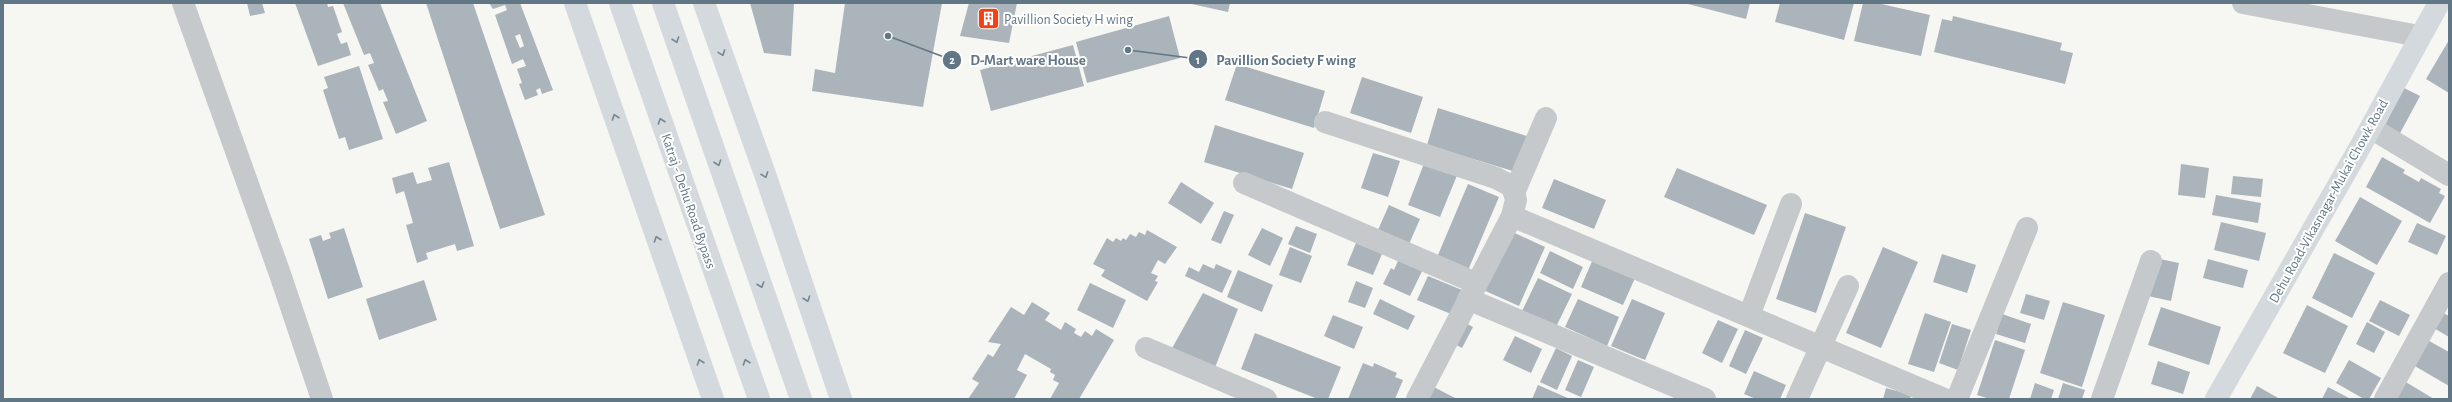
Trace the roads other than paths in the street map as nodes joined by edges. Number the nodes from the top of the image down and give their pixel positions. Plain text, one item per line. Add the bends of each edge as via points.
1 (183, 3) edge
2 (575, 3) edge
3 (620, 3) edge
4 (663, 3) edge
5 (704, 3) edge
6 (2243, 3) edge
7 (2439, 3) edge
8 (2449, 8) edge
9 (2419, 36) junction
10 (1546, 118) dead end
11 (1325, 122) dead end
12 (2371, 128) junction
13 (2449, 175) edge
14 (1244, 183) dead end
15 (1514, 193) junction
16 (1792, 204) dead end
17 (1512, 216) junction
18 (2027, 228) dead end
19 (2151, 261) dead end
20 (2449, 283) edge
21 (1848, 286) dead end
22 (1472, 291) junction
23 (1749, 316) junction
24 (1821, 346) junction
25 (1146, 348) dead end
26 (322, 399) edge
27 (713, 399) edge
28 (759, 399) edge
29 (801, 399) edge
30 (841, 399) edge
31 (1266, 399) edge
32 (1417, 399) edge
33 (1705, 399) edge
34 (1797, 399) edge
35 (1944, 399) edge
36 (1957, 399) edge
37 (2102, 399) edge
38 (2216, 399) edge
39 (2385, 399) edge

1 - 26 street
27 -> 2 main road
28 -> 3 main road, Katraj - Dehu Road Bypass
4 -> 29 main road
5 -> 30 main road
6 - 9 street
7 - 8 street
7 - 9 main road, Dehu Road-Vikasnagar-Mukai Chowk Road
9 - 12 main road, Dehu Road-Vikasnagar-Mukai Chowk Road
10 - 15 street
11 - 15 street via 1496,178 1513,187
12 - 13 street
12 - 38 main road, Dehu Road-Vikasnagar-Mukai Chowk Road
14 - 22 street
15 - 17 street via 1516,200
16 - 23 street
17 - 22 street
17 - 23 street
18 - 36 street
19 - 37 street
20 - 39 street
21 - 24 street
22 - 32 street
22 - 33 street
23 - 24 street
24 - 34 street
24 - 35 street
25 - 31 street

